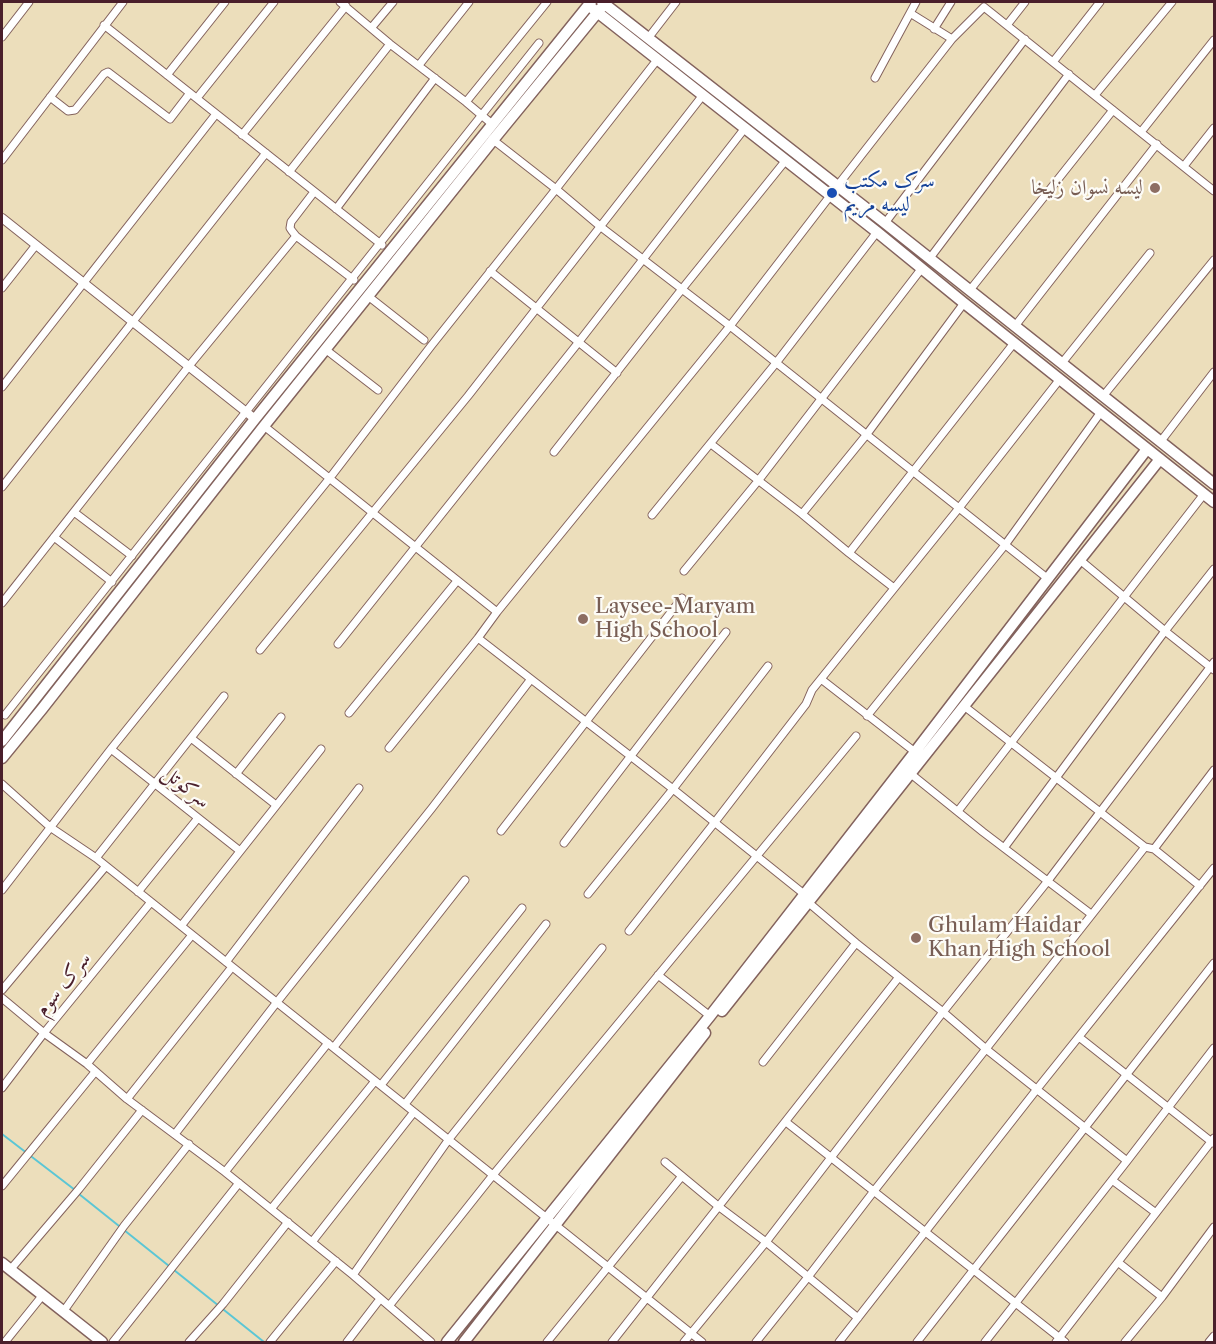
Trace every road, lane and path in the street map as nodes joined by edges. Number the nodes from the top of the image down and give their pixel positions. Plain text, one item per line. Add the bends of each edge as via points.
1 (30, 2) edge
2 (123, 2) edge
3 (225, 2) edge
4 (274, 2) edge
5 (393, 2) edge
6 (469, 2) edge
7 (547, 2) edge
8 (676, 2) edge
9 (916, 2) edge
10 (951, 2) edge
11 (1025, 2) edge
12 (1100, 2) edge
13 (1172, 2) edge
14 (343, 4) edge
15 (597, 4) edge
16 (910, 13) junction
17 (104, 25) junction
18 (1007, 25) junction
19 (372, 27) junction
20 (934, 29) junction
21 (2, 37) edge
22 (649, 37) junction
23 (952, 39) junction
24 (1025, 39) junction
25 (1215, 40) edge
26 (539, 43) dead end
27 (390, 44) junction
28 (657, 60) junction
29 (1053, 62) junction
30 (419, 65) junction
31 (1068, 74) junction
32 (167, 75) junction
33 (435, 78) junction
34 (875, 78) dead end
35 (190, 93) junction
36 (704, 95) junction
37 (1095, 95) junction
38 (50, 97) junction
39 (197, 98) junction
40 (466, 102) junction
41 (1113, 110) junction
42 (216, 114) junction
43 (481, 115) junction
44 (745, 128) junction
45 (1215, 128) edge
46 (490, 132) junction
47 (1141, 132) junction
48 (242, 135) junction
49 (1157, 144) junction
50 (266, 153) junction
51 (2, 160) edge
52 (786, 160) junction
53 (1184, 166) junction
54 (290, 172) junction
55 (822, 173) junction
56 (814, 183) junction
57 (838, 185) junction
58 (556, 189) junction
59 (1215, 191) edge
60 (314, 192) junction
61 (830, 196) junction
62 (851, 196) junction
63 (843, 206) junction
64 (336, 209) junction
65 (2, 218) edge
66 (885, 223) junction
67 (601, 227) junction
68 (877, 232) junction
69 (296, 236) junction
70 (36, 245) junction
71 (385, 248) junction
72 (1150, 253) dead end
73 (930, 258) junction
74 (643, 259) junction
75 (1215, 260) edge
76 (922, 268) junction
77 (490, 271) junction
78 (84, 283) junction
79 (2, 288) edge
80 (363, 288) junction
81 (682, 289) junction
82 (970, 290) junction
83 (964, 303) junction
84 (536, 309) junction
85 (132, 321) junction
86 (730, 326) junction
87 (1015, 326) junction
88 (424, 340) dead end
89 (578, 343) junction
90 (1014, 343) junction
91 (325, 350) junction
92 (307, 363) junction
93 (776, 363) junction
94 (1062, 363) junction
95 (189, 366) junction
96 (1215, 372) edge
97 (617, 373) junction
98 (1060, 379) junction
99 (2, 387) edge
100 (378, 390) dead end
101 (1104, 395) junction
102 (820, 398) junction
103 (1101, 412) junction
104 (255, 420) junction
105 (867, 434) junction
106 (1161, 441) junction
107 (711, 444) junction
108 (1147, 449) junction
109 (554, 452) dead end
110 (1160, 459) junction
111 (912, 471) junction
112 (329, 478) junction
113 (1213, 479) edge
114 (758, 481) junction
115 (2, 487) edge
116 (1204, 494) junction
117 (1215, 502) edge
118 (959, 508) junction
119 (74, 512) junction
120 (372, 513) junction
121 (802, 514) junction
122 (652, 515) dead end
123 (54, 537) junction
124 (1005, 545) junction
125 (414, 547) junction
126 (849, 553) junction
127 (132, 556) junction
128 (1080, 560) junction
129 (1215, 569) edge
130 (684, 571) dead end
131 (1047, 578) junction
132 (457, 581) junction
133 (112, 582) junction
134 (894, 588) junction
135 (1124, 597) junction
136 (682, 598) dead end
137 (2, 603) edge
138 (497, 612) junction
139 (726, 632) dead end
140 (1165, 632) junction
141 (478, 638) junction
142 (338, 644) dead end
143 (260, 650) dead end
144 (768, 666) dead end
145 (1213, 666) edge
146 (531, 679) junction
147 (821, 679) junction
148 (224, 696) dead end
149 (964, 706) junction
150 (349, 713) dead end
151 (5, 715) dead end
152 (867, 716) junction
153 (281, 717) dead end
154 (586, 722) junction
155 (19, 728) junction
156 (856, 736) dead end
157 (191, 738) junction
158 (2, 741) edge
159 (1011, 743) junction
160 (389, 748) dead end
161 (111, 749) junction
162 (321, 749) dead end
163 (915, 752) junction
164 (630, 756) junction
165 (2, 758) edge
166 (1215, 770) edge
167 (236, 774) junction
168 (911, 774) junction
169 (1056, 777) junction
170 (155, 783) junction
171 (2, 784) edge
172 (359, 788) dead end
173 (673, 789) junction
174 (276, 805) junction
175 (958, 811) junction
176 (1100, 813) junction
177 (198, 818) junction
178 (715, 822) junction
179 (50, 827) junction
180 (501, 831) dead end
181 (564, 843) dead end
182 (1145, 847) junction
183 (1004, 848) junction
184 (845, 849) junction
185 (1154, 849) junction
186 (240, 851) junction
187 (756, 856) junction
188 (96, 858) junction
189 (106, 866) junction
190 (1215, 868) edge
191 (465, 880) dead end
192 (1047, 882) junction
193 (1200, 886) junction
194 (2, 890) edge
195 (138, 892) junction
196 (588, 894) dead end
197 (806, 898) junction
198 (151, 902) junction
199 (522, 908) dead end
200 (1091, 914) junction
201 (546, 924) dead end
202 (181, 926) junction
203 (629, 931) dead end
204 (192, 935) junction
205 (856, 943) junction
206 (603, 948) dead end
207 (1215, 963) edge
208 (229, 964) junction
209 (658, 975) junction
210 (899, 977) junction
211 (2, 990) edge
212 (2, 998) edge
213 (277, 1002) junction
214 (943, 1012) junction
215 (710, 1016) junction
216 (44, 1033) junction
217 (1079, 1037) junction
218 (331, 1045) junction
219 (1215, 1048) edge
220 (986, 1049) junction
221 (763, 1062) dead end
222 (87, 1064) junction
223 (95, 1072) junction
224 (1126, 1075) junction
225 (378, 1083) junction
226 (2, 1088) edge
227 (1037, 1089) junction
228 (127, 1099) junction
229 (405, 1104) junction
230 (1168, 1109) junction
231 (142, 1110) junction
232 (414, 1112) junction
233 (786, 1122) junction
234 (1084, 1127) junction
235 (175, 1134) junction
236 (449, 1139) junction
237 (1214, 1142) edge
238 (189, 1144) junction
239 (830, 1157) junction
240 (1127, 1161) junction
241 (665, 1162) dead end
242 (225, 1172) junction
243 (493, 1175) junction
244 (682, 1176) junction
245 (1112, 1180) junction
246 (239, 1183) junction
247 (2, 1186) edge
248 (874, 1191) junction
249 (718, 1206) junction
250 (272, 1209) junction
251 (1156, 1214) junction
252 (552, 1221) junction
253 (288, 1222) junction
254 (926, 1232) junction
255 (1213, 1232) edge
256 (312, 1242) junction
257 (766, 1242) junction
258 (336, 1261) junction
259 (1119, 1263) junction
260 (608, 1266) junction
261 (6, 1267) edge
262 (974, 1271) junction
263 (353, 1275) junction
264 (808, 1277) junction
265 (42, 1296) junction
266 (1162, 1297) junction
267 (647, 1298) junction
268 (380, 1299) junction
269 (1015, 1304) junction
270 (389, 1306) junction
271 (63, 1312) junction
272 (858, 1318) junction
273 (691, 1334) junction
274 (1215, 1336) edge
275 (95, 1340) edge
276 (1060, 1341) edge
277 (5, 1342) edge
278 (113, 1342) edge
279 (189, 1342) edge
280 (270, 1342) edge
281 (346, 1342) edge
282 (431, 1342) edge
283 (447, 1342) edge
284 (464, 1342) edge
285 (547, 1342) edge
286 (612, 1342) edge
287 (684, 1342) edge
288 (702, 1342) edge
289 (756, 1342) edge
290 (839, 1342) edge
291 (917, 1342) edge
292 (985, 1342) edge
293 (1125, 1342) edge
294 (1209, 1342) edge

1 - 21 street
2 - 17 street
3 - 32 street
4 - 39 street
5 - 19 street
6 - 30 street
7 - 40 street
8 - 22 street
9 - 16 street
10 - 20 street
11 - 18 street
12 - 29 street
13 - 37 street
14 - 19 street
14 - 48 street
15 - 22 main road
15 - 28 main road
15 - 46 main road
16 - 20 street
16 - 34 street
17 - 32 street
17 - 38 street
18 - 23 street via 984,6
18 - 24 street
19 - 27 street
20 - 23 street
22 - 55 main road
23 - 57 street
24 - 29 street
24 - 66 street
25 - 47 street
26 - 43 street
27 - 30 street
27 - 54 street
28 - 36 main road
28 - 58 street
29 - 31 street
30 - 33 street
31 - 37 street
31 - 73 street
32 - 35 street
33 - 40 street
33 - 64 street
35 - 38 street via 170,118 108,72 75,110 68,111
35 - 39 street
36 - 44 main road
36 - 67 street
37 - 41 street
38 - 51 street
39 - 42 street
40 - 43 street
41 - 47 street
41 - 82 street
42 - 48 street
42 - 78 street
43 - 46 street
43 - 71 street
44 - 52 main road
44 - 74 street
45 - 53 street
46 - 58 street
46 - 71 main road
46 - 80 main road
47 - 49 street
48 - 50 street
49 - 53 street
49 - 87 street
50 - 54 street
50 - 85 street
52 - 56 main road
52 - 81 street
53 - 59 street
54 - 60 street
55 - 56 main road
55 - 57 main road
56 - 61 main road
57 - 62 main road
58 - 67 street
58 - 77 street
60 - 64 street
60 - 69 street via 291,222
61 - 63 main road
61 - 86 street
62 - 63 main road
62 - 66 main road
63 - 68 main road
64 - 71 street
65 - 70 street
66 - 73 main road
67 - 74 street
67 - 84 street
68 - 76 main road
68 - 93 street
69 - 80 street
69 - 95 street
70 - 78 street
70 - 79 street
71 - 80 main road
72 - 94 street
73 - 82 main road
74 - 81 street
74 - 89 street
75 - 101 street
76 - 83 main road
76 - 102 street
77 - 84 street
77 - 112 street
78 - 85 street
78 - 99 street
80 - 88 street
80 - 91 main road
80 - 92 main road
80 - 104 street
81 - 86 street
81 - 97 street
82 - 87 main road
83 - 90 main road
83 - 105 street
84 - 89 street
84 - 120 street
85 - 95 street
85 - 115 street
86 - 93 street
86 - 138 street
87 - 94 main road
89 - 97 street
89 - 125 street
90 - 98 main road
90 - 111 street
91 - 92 main road
91 - 100 street
92 - 104 main road
93 - 102 street
93 - 107 street
94 - 101 main road
95 - 104 street
95 - 119 street
96 - 106 street
97 - 109 street
98 - 103 main road
98 - 118 street
101 - 106 main road
102 - 105 street
102 - 114 street
103 - 108 main road
103 - 124 street
104 - 112 street
104 - 127 street
104 - 155 main road
105 - 111 street
105 - 121 street
106 - 113 main road
107 - 114 street
107 - 122 street
108 - 110 main road
108 - 131 main road
110 - 116 main road
110 - 128 main road
111 - 118 street
111 - 126 street
112 - 120 street
112 - 161 street
114 - 121 street
114 - 130 street
116 - 117 main road
116 - 135 street
118 - 124 street
118 - 134 street
119 - 123 street
119 - 127 street
120 - 125 street
120 - 143 street
121 - 126 street
123 - 133 street
123 - 137 street
124 - 131 street
124 - 152 street
125 - 132 street
125 - 142 street
126 - 134 street
127 - 133 street
128 - 135 street
128 - 149 main road
129 - 140 street
131 - 163 main road
132 - 138 street
132 - 150 street
133 - 151 street
134 - 147 street
135 - 140 street
135 - 159 street
136 - 154 street
138 - 141 street
139 - 164 street
140 - 145 street
140 - 169 street
141 - 146 street
141 - 160 street
144 - 173 street
145 - 176 street
146 - 154 street
146 - 213 street
147 - 152 street
147 - 178 street
148 - 157 street
149 - 159 street
149 - 168 main road
152 - 163 street
153 - 167 street
154 - 164 street
154 - 180 street
155 - 158 main road
155 - 165 main road
156 - 187 street
157 - 167 street
157 - 170 street
159 - 169 street
159 - 175 street
161 - 170 street, سرکوتل
161 - 179 street
162 - 174 street
163 - 184 main road
164 - 173 street
164 - 181 street
166 - 185 street
167 - 174 street
168 - 175 street
168 - 184 main road
169 - 176 street
169 - 183 street
170 - 177 street, سرکوتل
170 - 188 street
171 - 179 street
172 - 208 street
173 - 178 street
173 - 196 street
174 - 186 street
175 - 183 street
176 - 182 street
176 - 192 street
177 - 186 street, سرکوتل
177 - 195 street
178 - 187 street
178 - 203 street
179 - 188 street
179 - 194 street
182 - 185 street
182 - 200 street
183 - 192 street
184 - 197 main road
185 - 193 street
186 - 202 street
187 - 197 street
187 - 209 street
188 - 189 street
189 - 195 street
189 - 211 street
190 - 193 street
191 - 218 street
192 - 200 street
192 - 214 street
193 - 217 street
195 - 198 street
197 - 205 street
197 - 215 main road
197 - 252 main road
198 - 202 street
198 - 216 street, سرک سوم
199 - 225 street
200 - 220 street
201 - 229 street
202 - 204 street
204 - 208 street
204 - 222 street
205 - 210 street
205 - 221 street
206 - 236 street
207 - 224 street
208 - 213 street
208 - 228 street
209 - 215 street
209 - 243 street
210 - 214 street
210 - 233 street
212 - 216 street
213 - 218 street
213 - 235 street
214 - 220 street
214 - 239 street
215 - 252 main road
216 - 222 street
216 - 226 street, سرک سوم
217 - 224 street
217 - 227 street
218 - 225 street
218 - 242 street
219 - 230 street
220 - 227 street
220 - 248 street
222 - 223 street
223 - 228 street
223 - 247 street
224 - 230 street
224 - 234 street
225 - 229 street
225 - 250 street
227 - 234 street
227 - 254 street
228 - 231 street
229 - 232 street
230 - 237 street
230 - 240 street
231 - 235 street
231 - 261 street via 79,1189
232 - 236 street
232 - 256 street
233 - 239 street
233 - 249 street
234 - 240 street
234 - 262 street
235 - 238 street
236 - 243 street
236 - 263 street
237 - 251 street
238 - 242 street
238 - 271 street
239 - 248 street
239 - 257 street
240 - 245 street
241 - 244 street
242 - 246 street
243 - 252 street
243 - 270 street
244 - 249 street
244 - 260 street
245 - 251 street
245 - 269 street
246 - 250 street
246 - 278 street
248 - 254 street
248 - 264 street
249 - 257 street
249 - 267 street
250 - 253 street
251 - 259 street
252 - 260 street
252 - 283 main road
252 - 284 main road
253 - 256 street
253 - 279 street
254 - 262 street
254 - 272 street
255 - 266 street
256 - 258 street
257 - 264 street
257 - 273 street
258 - 263 street
258 - 280 street
259 - 266 street
259 - 276 street
260 - 267 street
260 - 285 street
261 - 265 main road
262 - 269 street
262 - 291 street
263 - 268 street
264 - 272 street
264 - 289 street
265 - 271 main road
265 - 277 street
266 - 293 street
267 - 273 street
267 - 286 street
268 - 270 street
268 - 281 street
269 - 276 street
269 - 292 street
270 - 282 street
271 - 275 main road
272 - 290 street
273 - 287 street
273 - 288 street
274 - 294 street

